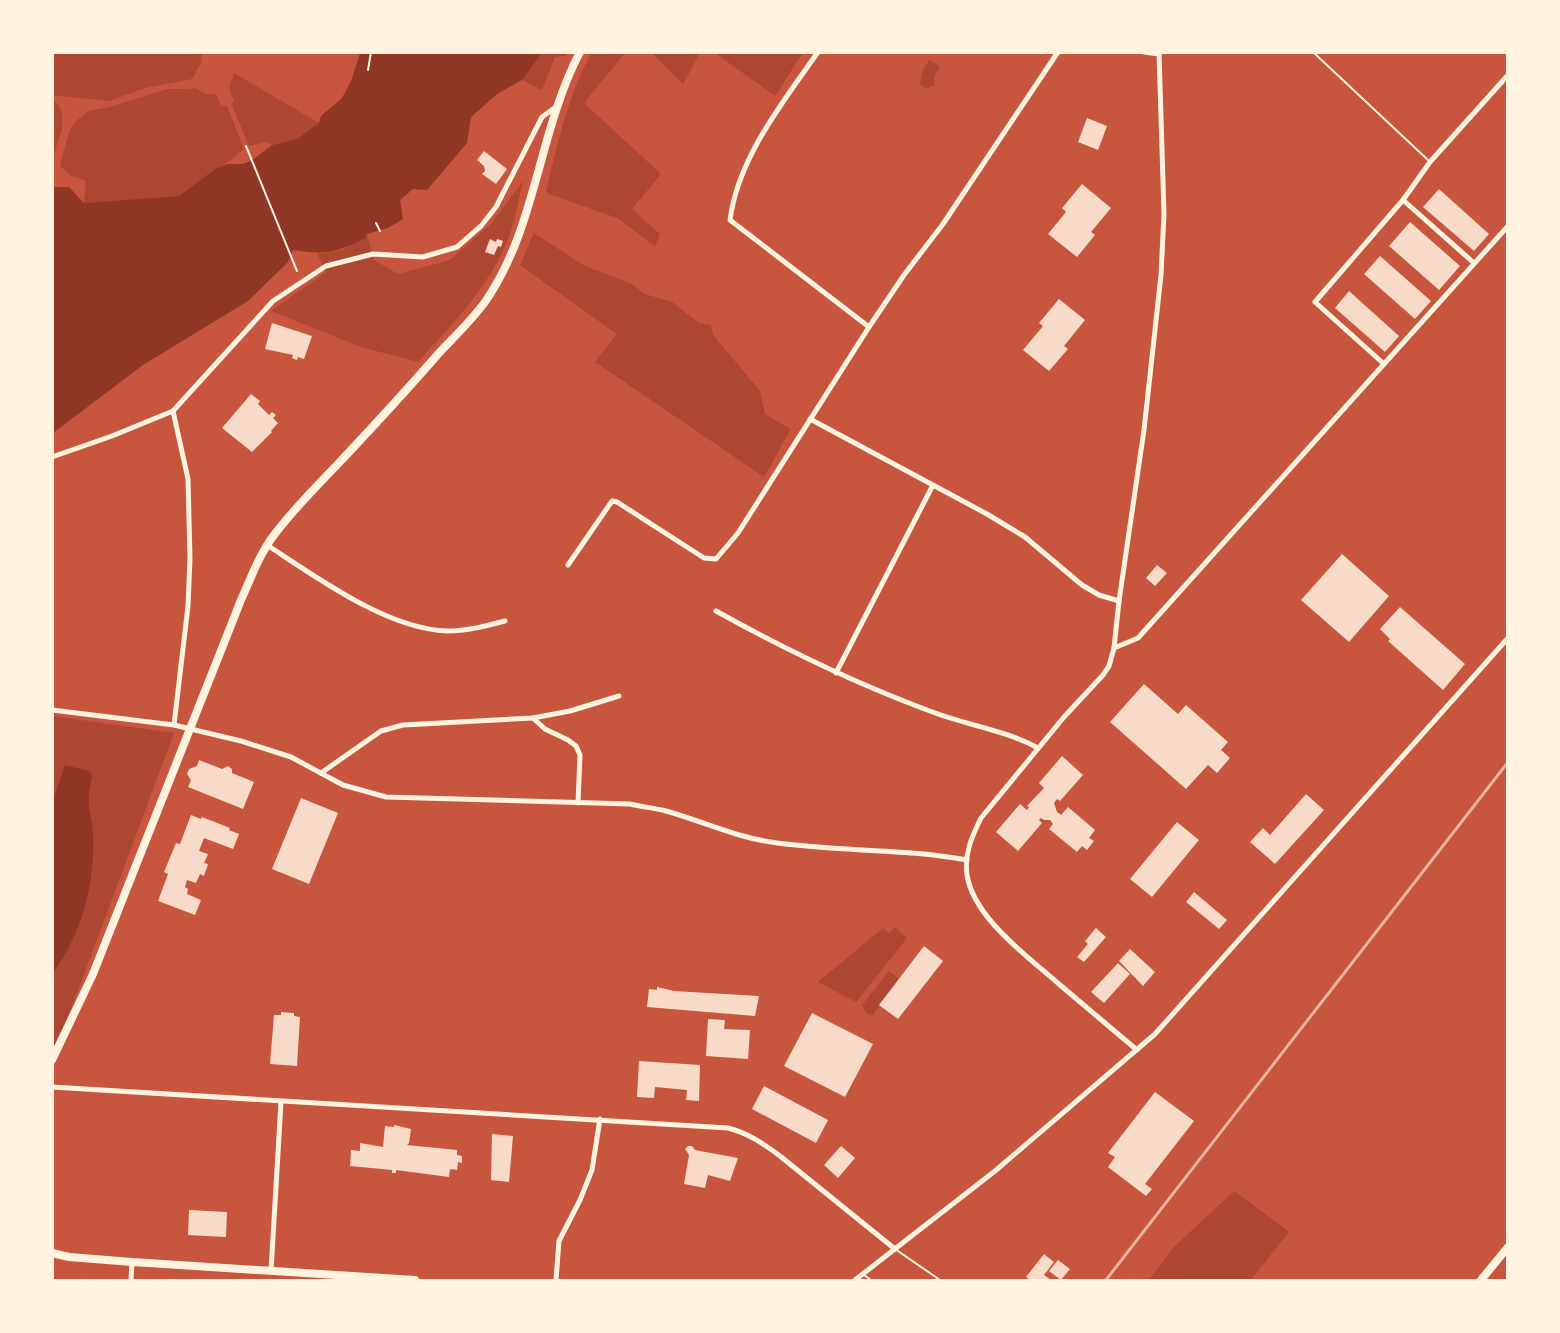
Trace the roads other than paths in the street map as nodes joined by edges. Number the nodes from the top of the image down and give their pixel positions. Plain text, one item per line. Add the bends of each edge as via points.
1 (580, 52) edge
2 (818, 52) edge
3 (1058, 52) edge
4 (1144, 52) edge
5 (1313, 52) edge
6 (1159, 53) edge
7 (1508, 75) edge
8 (558, 106) junction
9 (1431, 162) junction
10 (1403, 200) junction
11 (1508, 226) edge
12 (1474, 263) junction
13 (869, 327) junction
14 (1384, 364) junction
15 (173, 411) junction
16 (810, 419) junction
17 (52, 457) edge
18 (933, 485) junction
19 (267, 545) junction
20 (568, 565) dead end
21 (1119, 601) junction
22 (716, 611) dead end
23 (505, 621) dead end
24 (1508, 638) edge
25 (1114, 648) junction
26 (836, 673) junction
27 (619, 696) dead end
28 (52, 710) edge
29 (533, 718) junction
30 (174, 725) junction
31 (190, 728) junction
32 (1038, 748) junction
33 (321, 773) junction
34 (578, 803) junction
35 (966, 860) junction
36 (1137, 1050) junction
37 (52, 1060) edge
38 (52, 1087) edge
39 (281, 1102) junction
40 (600, 1119) junction
41 (1508, 1247) edge
42 (894, 1249) junction
43 (52, 1253) edge
44 (132, 1262) junction
45 (270, 1271) junction
46 (863, 1274) junction
47 (413, 1280) edge
48 (131, 1281) edge
49 (556, 1281) edge
50 (855, 1281) edge
51 (871, 1281) edge
52 (940, 1281) edge
53 (1481, 1281) edge

1 - 8 main road
2 - 13 street via 755,148 729,220
3 - 13 street
4 - 6 street
5 - 9 lane
6 - 21 street via 1164,214 1161,275
7 - 9 street
8 - 15 street via 542,117 496,207 457,246 423,257 373,254 326,266 273,301
8 - 19 main road via 526,220 483,304
9 - 10 street
10 - 12 street
10 - 14 street via 1315,302
11 - 12 street
12 - 14 street
13 - 16 street
14 - 25 street via 1138,638
15 - 17 street
15 - 30 street via 188,479 190,558
16 - 18 street
16 - 20 street via 738,533 716,558 704,558 612,501
18 - 21 street via 1025,537 1082,585
18 - 26 street
19 - 23 street via 327,585 399,622 447,631 477,629
19 - 31 main road
21 - 25 street
22 - 26 street
24 - 36 street
25 - 32 street via 1103,675
26 - 32 street via 939,714 1024,739
27 - 29 street
28 - 30 street
29 - 33 street via 403,725 381,731
29 - 34 street via 576,746 580,755
30 - 31 street
31 - 33 street via 273,750
31 - 37 main road via 93,974
32 - 35 street via 981,818
33 - 34 street via 343,785 386,797
34 - 35 street via 630,804 665,811 772,842
35 - 36 street via 972,888 988,917 1017,947
36 - 42 street via 995,1171
38 - 39 street
39 - 40 street
39 - 45 street
40 - 42 street via 738,1131 780,1156
40 - 49 street via 592,1170 559,1241
41 - 53 main road
42 - 46 street
42 - 52 lane
43 - 44 main road
44 - 45 main road
44 - 48 street
45 - 47 main road
46 - 50 street
46 - 51 lane

